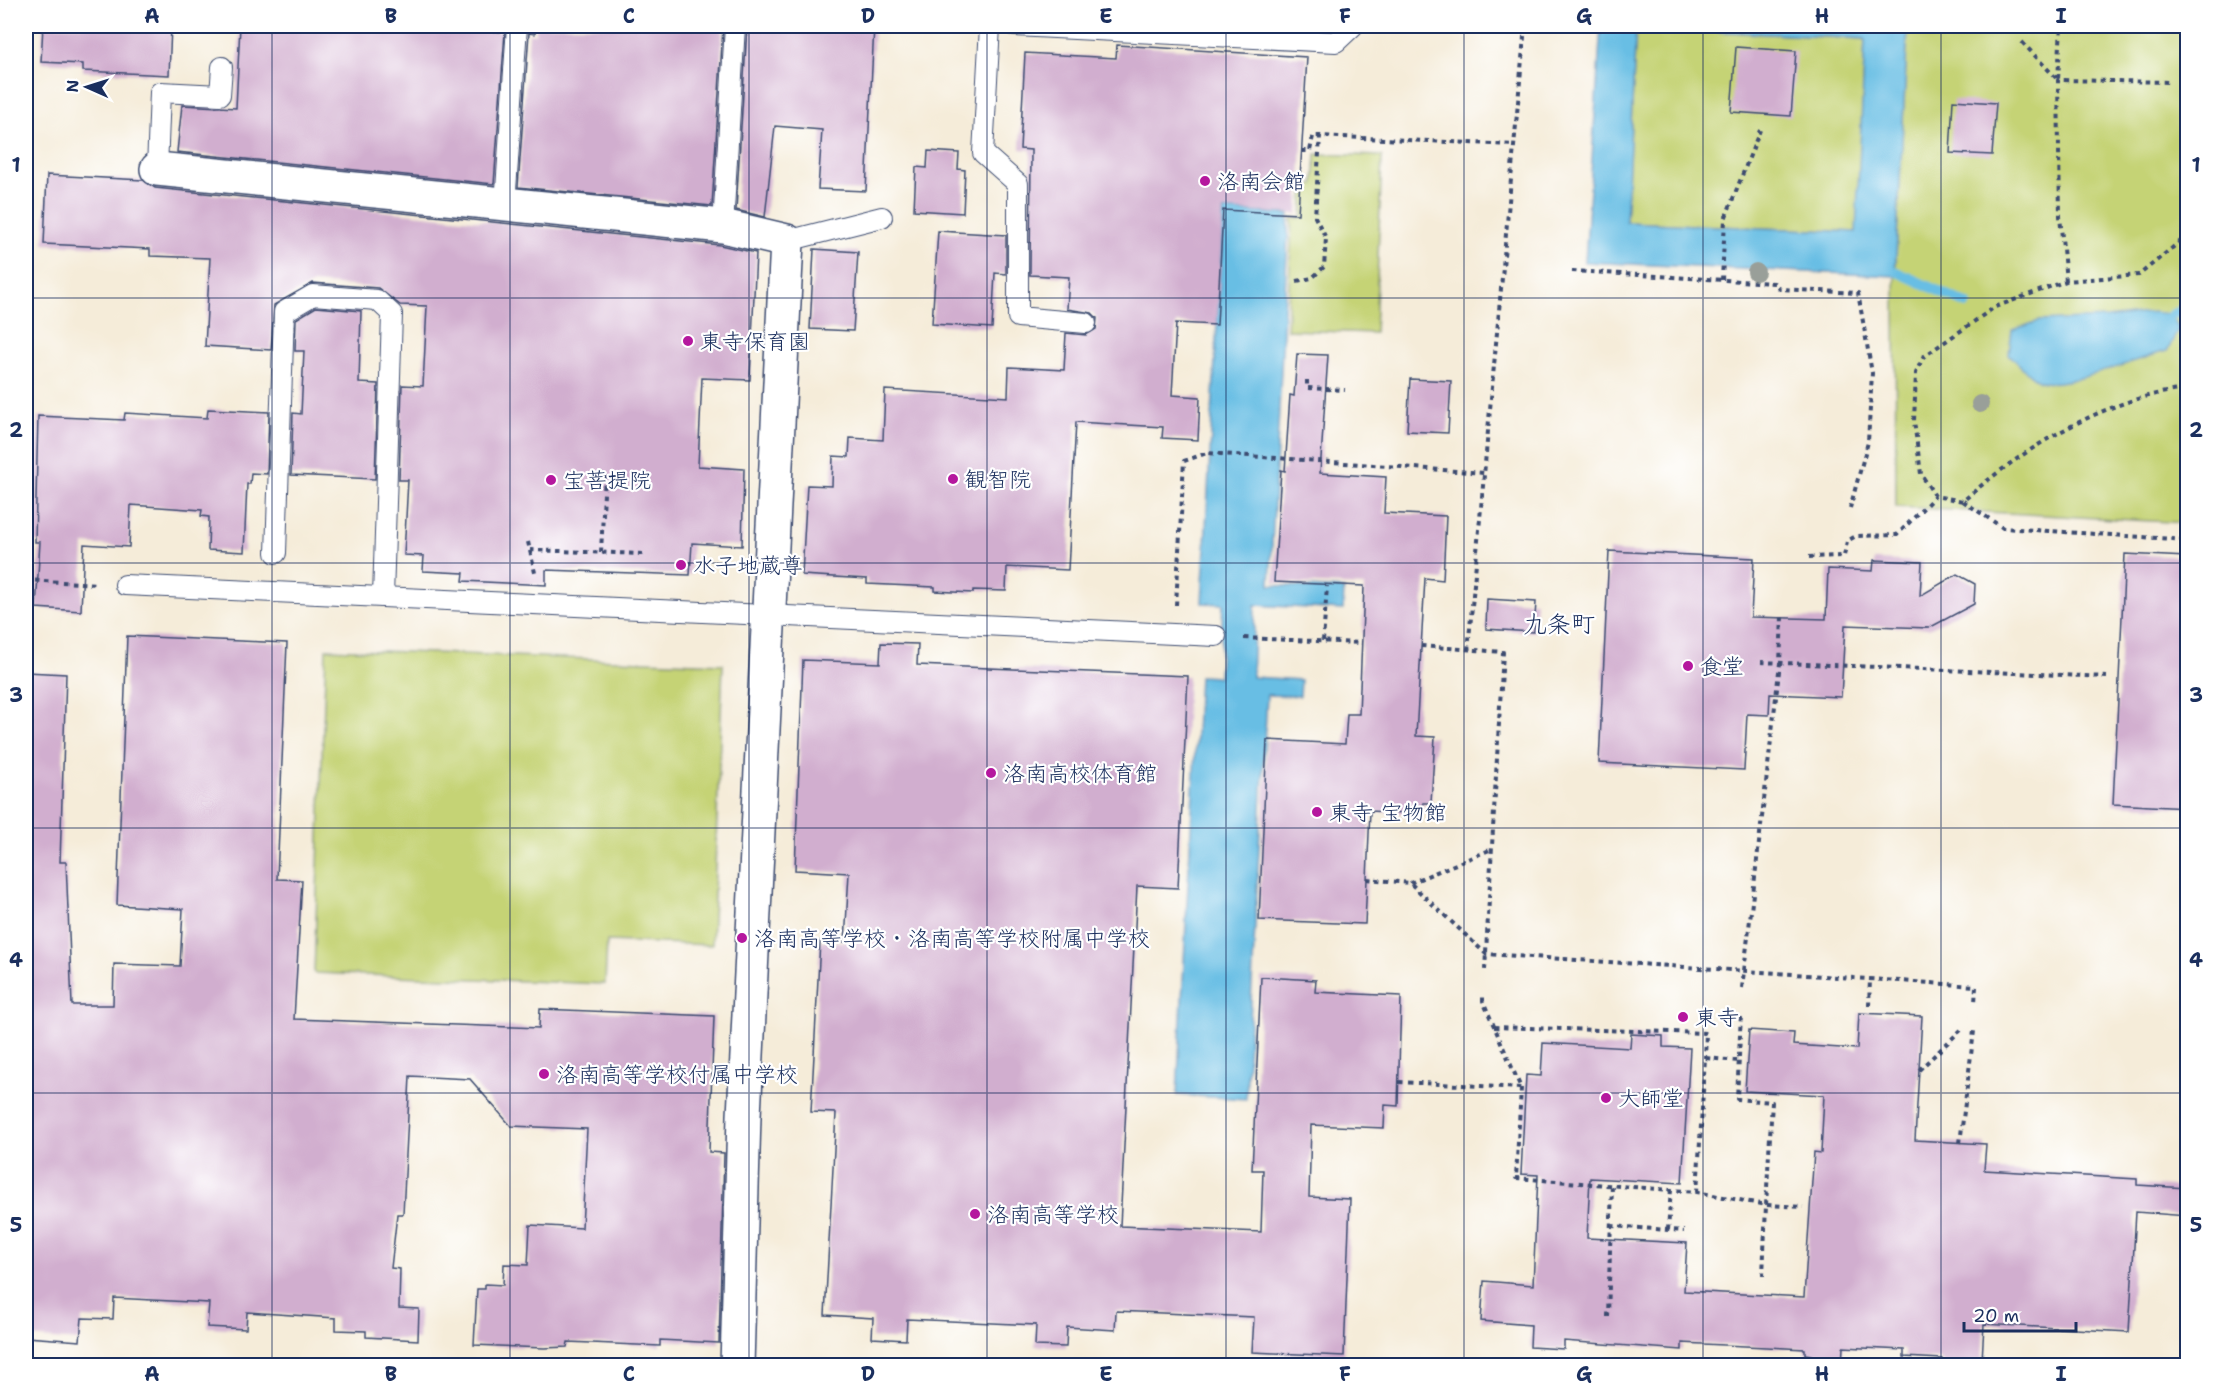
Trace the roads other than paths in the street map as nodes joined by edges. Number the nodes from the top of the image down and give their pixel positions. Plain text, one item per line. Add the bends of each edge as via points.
1 (517, 26) edge
2 (735, 26) edge
3 (990, 26) edge
4 (1016, 26) edge
5 (1353, 26) edge
6 (222, 67) dead end
7 (157, 169) joint
8 (505, 205) junction
9 (882, 218) dead end
10 (723, 226) junction
11 (787, 241) junction
12 (1086, 323) dead end
13 (276, 553) dead end
14 (125, 585) dead end
15 (383, 597) junction
16 (768, 616) junction
17 (1216, 636) dead end
18 (737, 1365) edge

1 - 8 lane
2 - 10 lane
3 - 12 lane via 983,153 1018,184 1018,317
4 - 5 lane via 1336,42
6 - 7 lane via 220,95 160,92
7 - 8 street
8 - 10 street
9 - 11 lane
10 - 11 street
11 - 16 street
13 - 15 lane via 284,312 313,296 377,300 392,314
14 - 15 lane via 275,583
15 - 16 lane
16 - 17 lane
16 - 18 street via 744,1116

